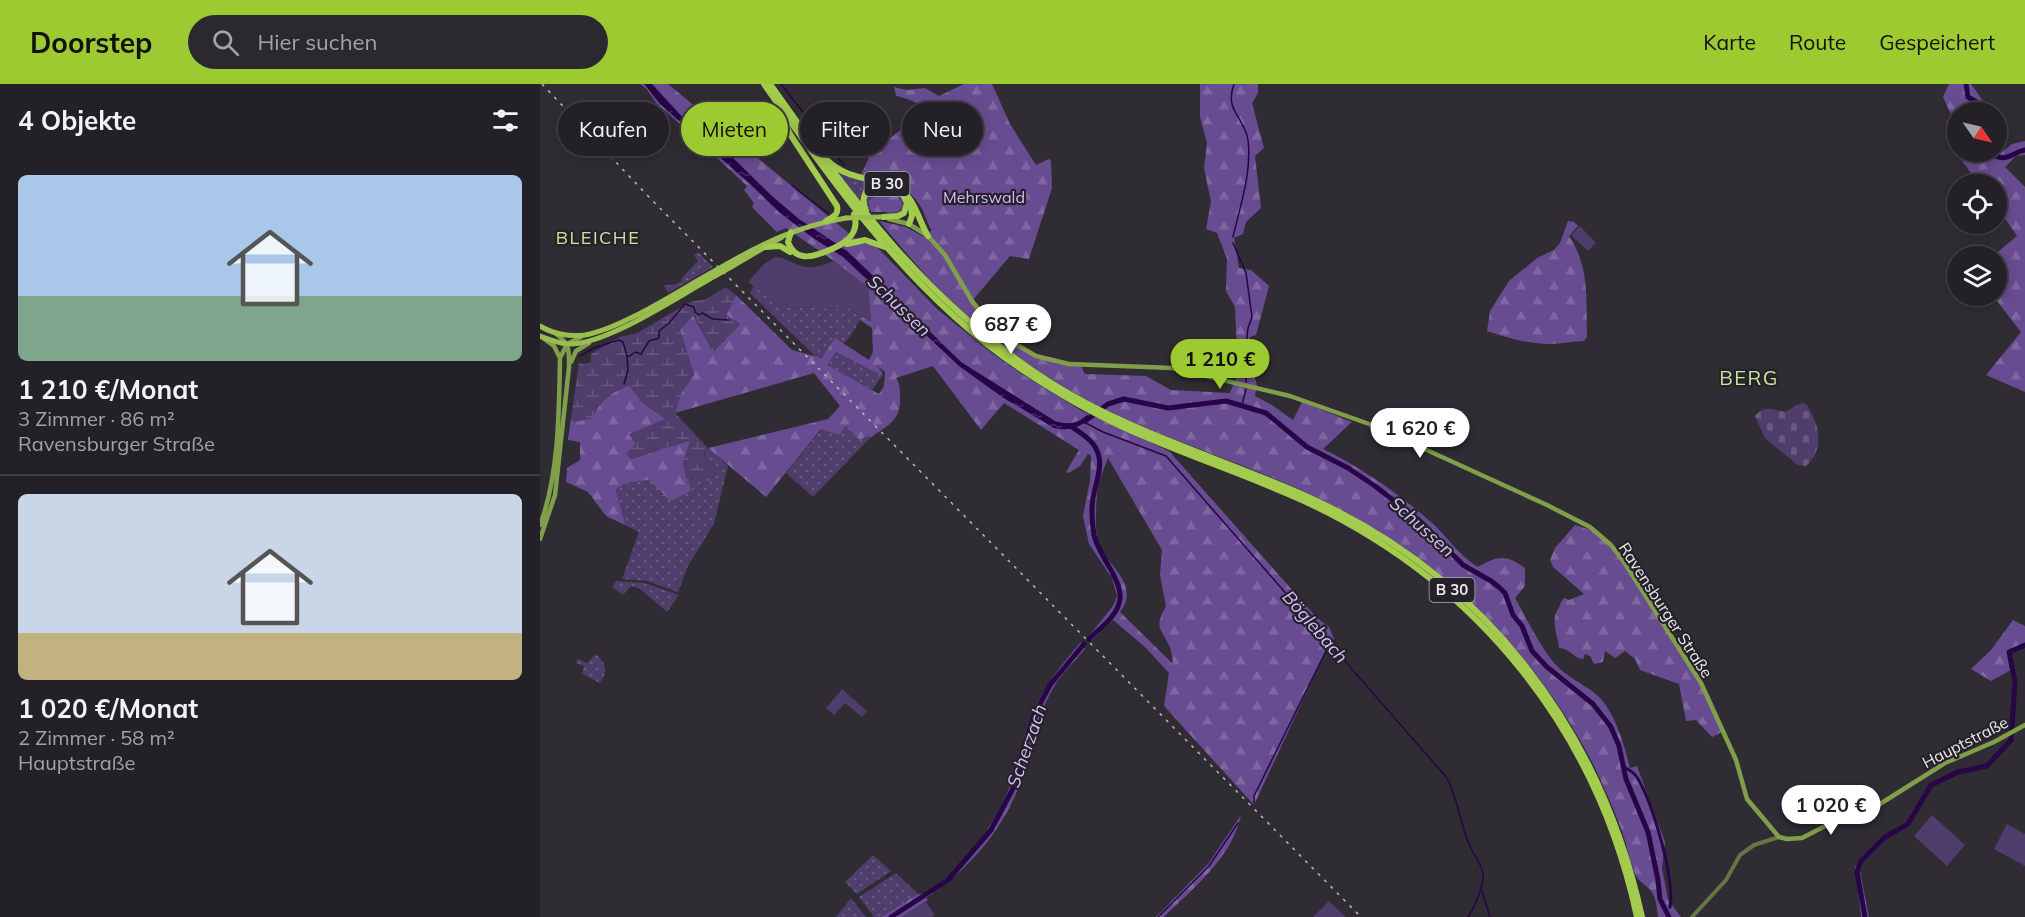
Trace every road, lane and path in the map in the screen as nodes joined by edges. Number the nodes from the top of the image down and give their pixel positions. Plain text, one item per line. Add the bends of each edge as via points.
1 (764, 84) edge
2 (770, 84) edge
3 (773, 98) junction
4 (800, 127) edge
5 (821, 156) edge
6 (822, 156) edge
7 (844, 195) junction
8 (906, 198) junction
9 (915, 209) junction
10 (882, 217) junction
11 (826, 221) junction
12 (872, 223) junction
13 (909, 224) junction
14 (791, 232) junction
15 (783, 236) junction
16 (928, 236) junction
17 (766, 248) junction
18 (786, 248) junction
19 (888, 248) junction
20 (817, 256) junction
21 (729, 266) junction
22 (713, 274) junction
23 (540, 326) edge
24 (555, 333) junction
25 (584, 335) junction
26 (540, 336) edge
27 (592, 341) junction
28 (567, 344) junction
29 (560, 358) junction
30 (569, 367) junction
31 (1087, 406) junction
32 (1110, 418) junction
33 (540, 525) edge
34 (540, 540) edge
35 (2022, 726) edge
36 (1779, 837) junction
37 (1694, 916) edge
38 (1637, 917) edge
39 (1642, 917) edge

1 - 3 highway, B 30
2 - 4 highway, B 30
3 - 7 highway, B 30
3 - 11 highway via 790,134 837,206 837,213
5 - 12 highway, B 30
6 - 9 highway, B 30 via 847,174 894,187 907,196
7 - 19 highway, B 30
7 - 20 highway via 854,214 855,228 845,243
8 - 10 highway via 904,213
8 - 12 highway via 885,185 870,187 863,203
8 - 13 highway via 912,212
9 - 13 highway via 915,219
9 - 16 highway, B 30
10 - 11 main road, bridge
10 - 13 main road, Ravensburger Straße
11 - 14 main road
12 - 31 highway, B 30 via 971,324 1025,366
13 - 16 main road, Ravensburger Straße
14 - 15 main road
14 - 20 highway via 788,242 794,252 805,257
15 - 17 main road
15 - 18 highway
15 - 21 main road
16 - 36 main road, Ravensburger Straße via 989,323 1036,356 1069,364 1172,368 1290,396 1372,425 1590,527 1624,562 1701,683 1739,768 1747,799
17 - 18 highway
17 - 21 main road
18 - 20 highway via 801,258
19 - 20 highway, B 30 via 865,240
19 - 31 highway, B 30 via 941,304 986,343 1022,370
21 - 22 main road, bridge
22 - 25 main road via 619,323
22 - 27 main road via 606,337
23 - 24 main road
24 - 25 main road
24 - 28 main road
25 - 28 main road
26 - 28 main road
26 - 29 main road via 554,346
27 - 28 main road
27 - 30 main road via 576,351
28 - 29 main road
28 - 30 main road
29 - 33 main road via 554,464
30 - 34 main road via 555,495
31 - 32 highway, B 30
32 - 38 highway, B 30 via 1331,514 1411,562 1472,615 1518,664 1571,742 1614,832
32 - 39 highway, B 30 via 1334,509 1413,558 1476,611 1541,686 1590,766 1619,831
35 - 36 main road, Hauptstraße via 1944,763 1868,812 1829,824 1802,838
36 - 37 street via 1754,845 1740,855 1726,880

